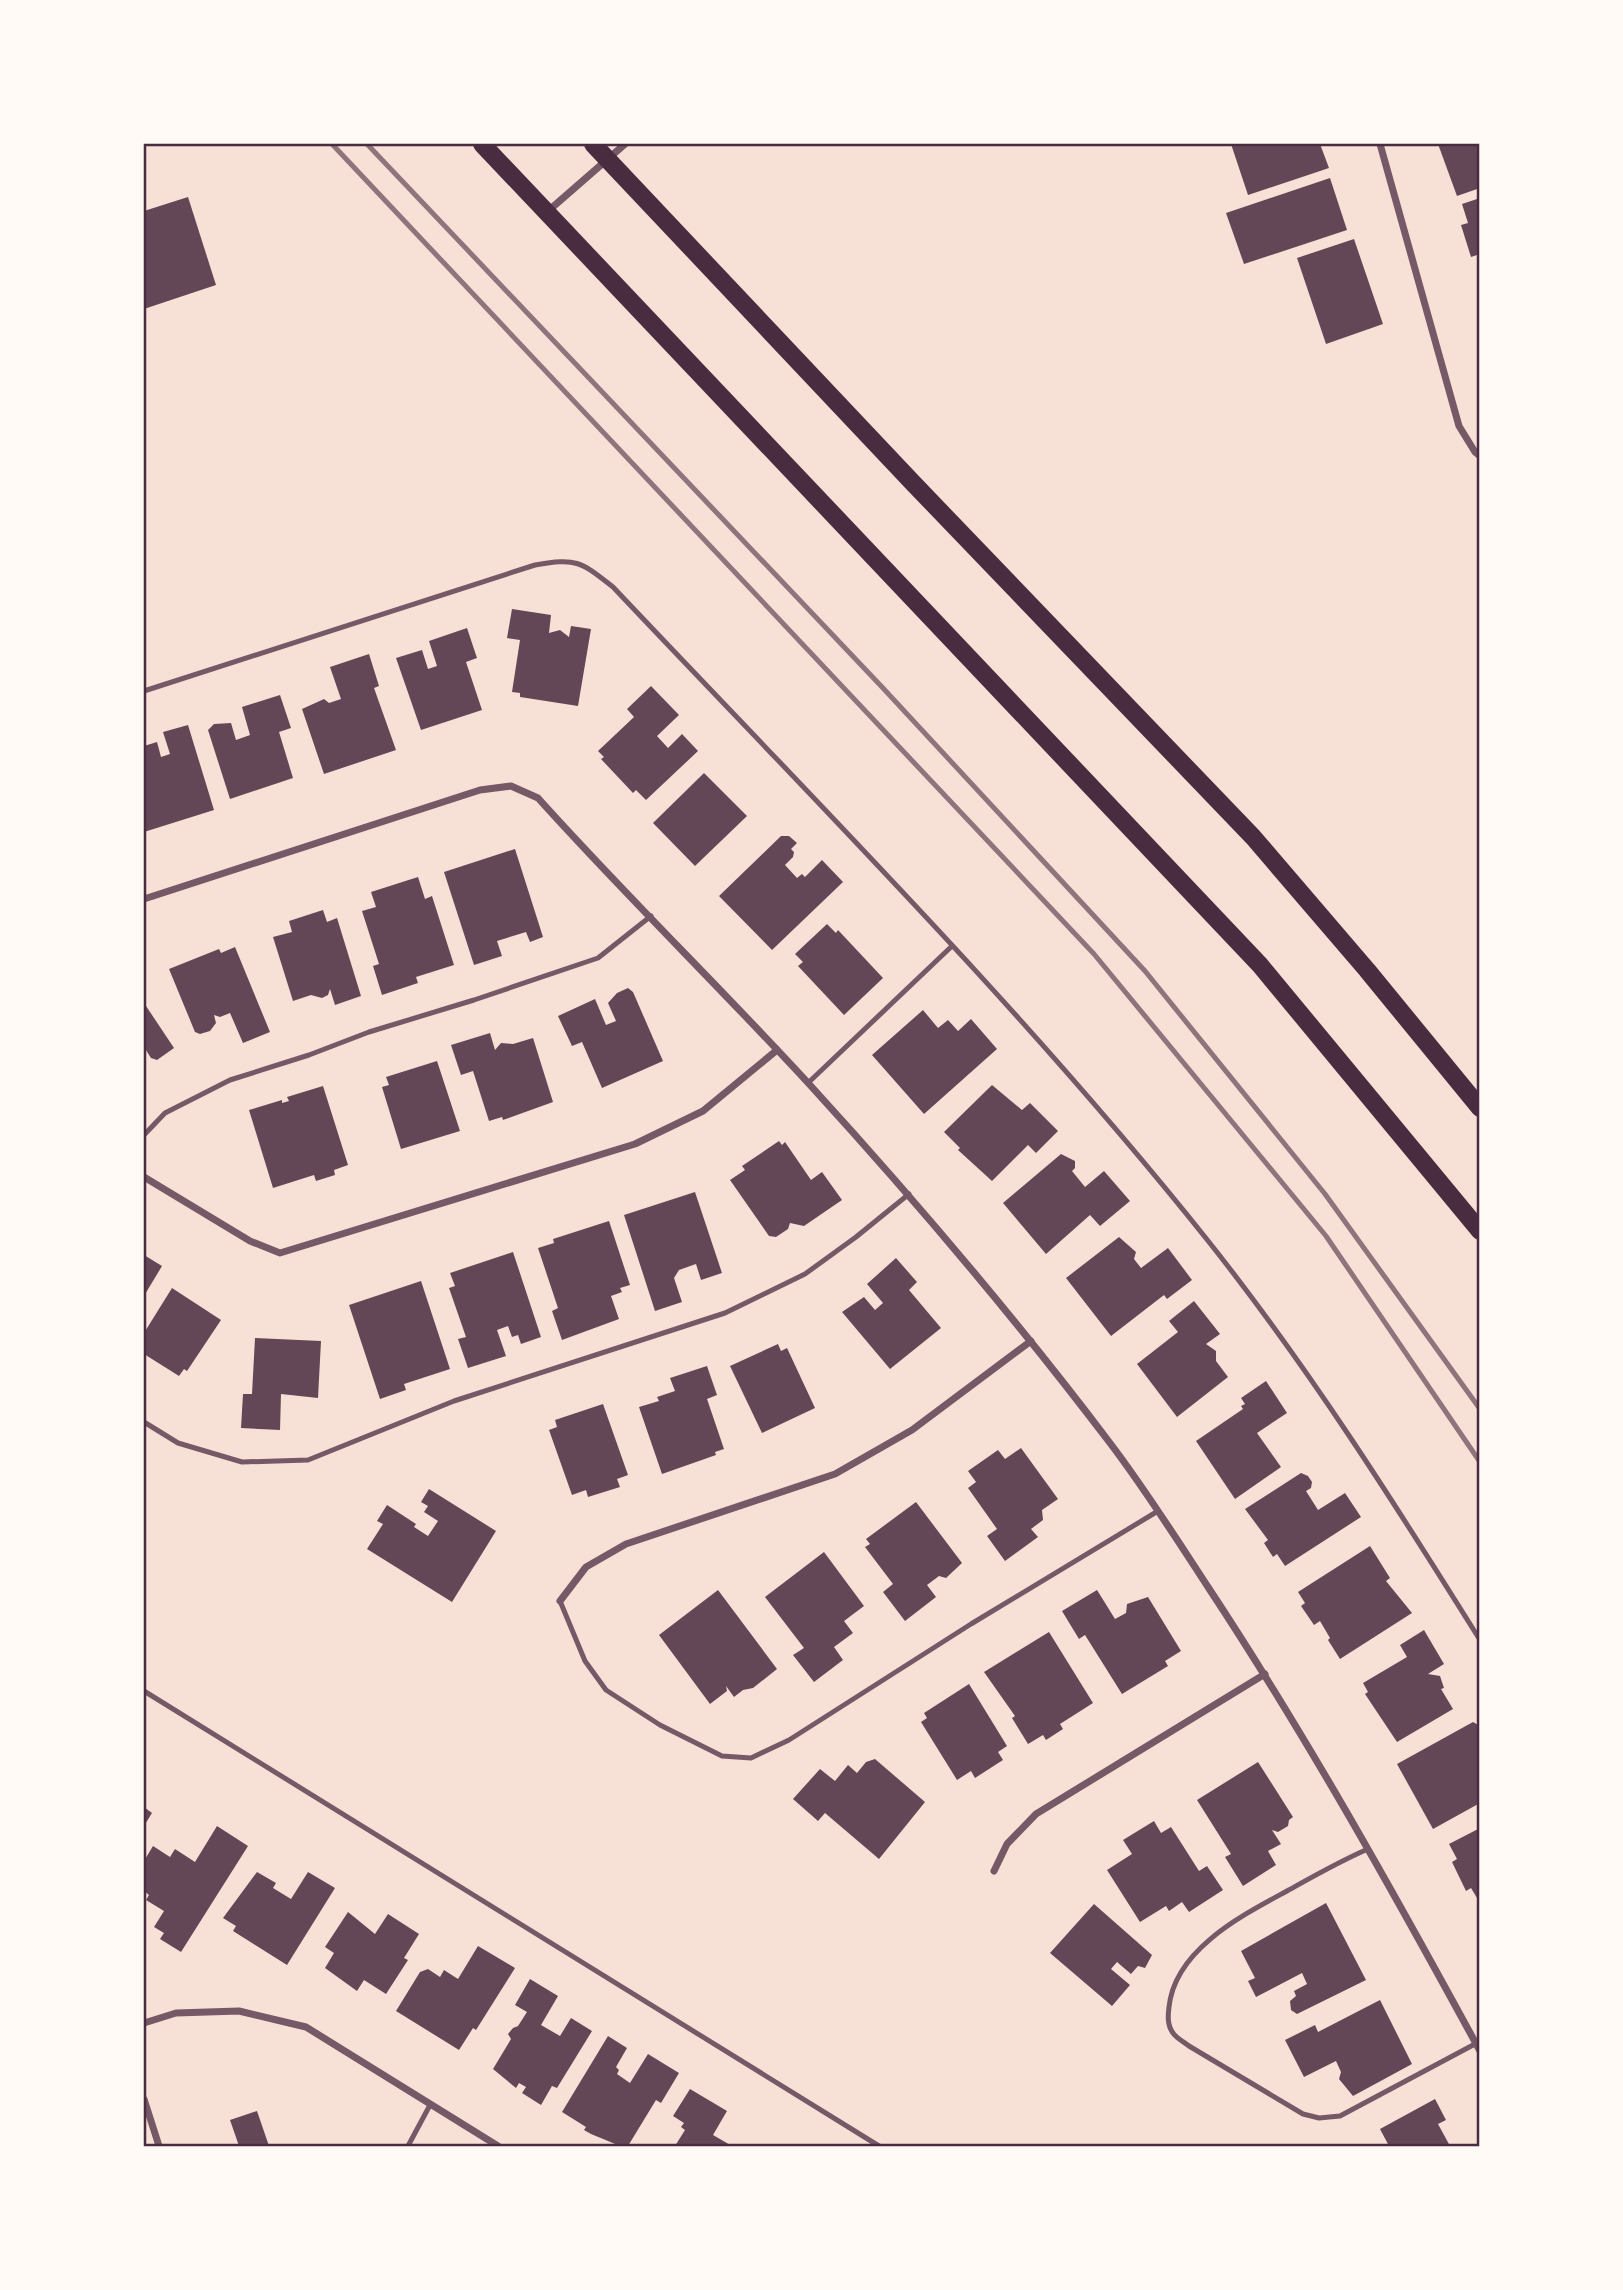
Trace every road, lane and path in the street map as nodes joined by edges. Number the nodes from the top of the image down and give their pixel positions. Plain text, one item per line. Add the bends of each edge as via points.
1 (482, 144) edge
2 (593, 144) edge
3 (625, 144) edge
4 (1380, 144) edge
5 (608, 160) junction
6 (547, 212) junction
7 (1479, 456) edge
8 (144, 691) edge
9 (144, 899) edge
10 (651, 916) junction
11 (952, 946) junction
12 (777, 1050) junction
13 (807, 1083) junction
14 (1479, 1108) edge
15 (144, 1135) edge
16 (144, 1177) edge
17 (909, 1194) junction
18 (1477, 1222) edge
19 (1031, 1342) junction
20 (144, 1422) edge
21 (1158, 1511) junction
22 (560, 1601) joint
23 (1479, 1640) edge
24 (1265, 1674) junction
25 (144, 1690) edge
26 (1368, 1849) junction
27 (993, 1871) dead end
28 (144, 2023) edge
29 (1477, 2047) edge
30 (144, 2099) edge
31 (430, 2105) junction
32 (159, 2147) edge
33 (408, 2147) edge
34 (498, 2147) edge
35 (878, 2147) edge

1 - 6 main road
2 - 5 main road
3 - 5 street
4 - 7 street via 1459,426
5 - 6 street
5 - 14 main road via 1254,837
6 - 18 main road via 1260,965
8 - 11 lane via 522,569 566,560 589,568 613,587
9 - 10 street via 480,790 511,786 538,798
10 - 12 street
10 - 15 lane via 598,958 230,1080 165,1113
11 - 13 lane
11 - 23 lane via 1070,1073 1211,1244 1377,1477
12 - 13 street
12 - 16 street via 703,1111 635,1144 280,1253 250,1241
13 - 17 street
17 - 19 street
17 - 20 lane via 805,1274 725,1313 454,1401 308,1461 242,1462 178,1443
19 - 21 street
19 - 22 street via 912,1430 835,1474 626,1544 586,1567
21 - 22 lane via 789,1740 751,1758 722,1756 660,1726 606,1690 585,1661
21 - 24 street
24 - 26 street
24 - 27 street via 1037,1814 1007,1844
25 - 35 lane
26 - 29 street
26 - 29 lane via 1234,1920 1211,1938 1185,1968 1170,1998 1172,2032 1303,2114 1319,2118 1340,2116
28 - 31 street via 176,2013 239,2011 306,2027
30 - 32 street
31 - 33 lane
31 - 34 street

